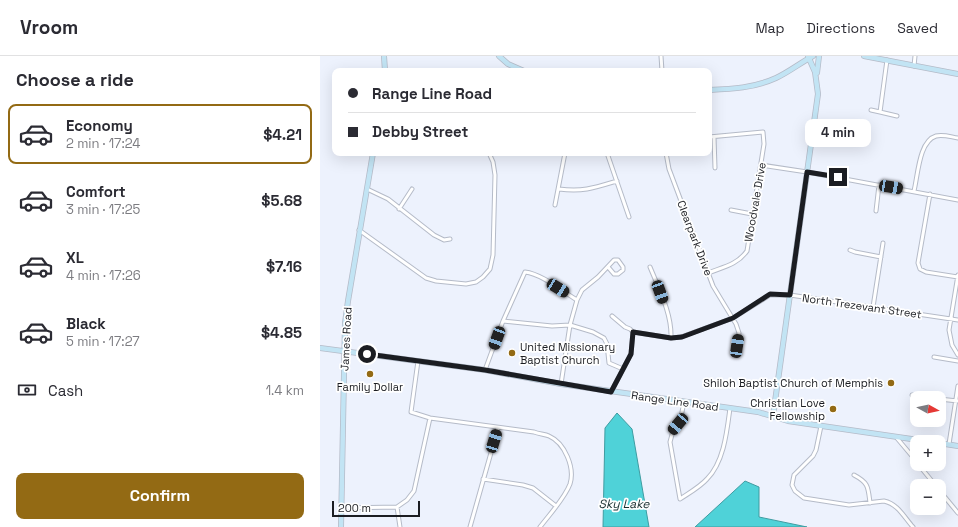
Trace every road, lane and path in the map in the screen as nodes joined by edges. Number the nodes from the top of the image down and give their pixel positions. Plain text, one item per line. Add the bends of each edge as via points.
1 (384, 56) edge
2 (499, 56) edge
3 (661, 56) edge
4 (819, 56) edge
5 (864, 56) edge
6 (916, 56) edge
7 (810, 57) edge
8 (887, 60) junction
9 (914, 66) junction
10 (385, 68) edge
11 (517, 68) edge
12 (662, 68) edge
13 (958, 74) edge
14 (817, 78) junction
15 (712, 90) edge
16 (871, 110) dead end
17 (880, 112) junction
18 (897, 116) dead end
19 (714, 137) joint
20 (958, 138) edge
21 (372, 156) edge
22 (490, 156) edge
23 (564, 156) edge
24 (607, 156) edge
25 (667, 156) edge
26 (761, 165) junction
27 (715, 168) dead end
28 (807, 172) junction
29 (617, 181) junction
30 (879, 185) junction
31 (367, 189) junction
32 (558, 189) junction
33 (412, 190) dead end
34 (914, 191) junction
35 (930, 194) junction
36 (958, 200) edge
37 (556, 205) dead end
38 (399, 208) junction
39 (731, 210) dead end
40 (876, 211) dead end
41 (752, 214) junction
42 (630, 217) dead end
43 (359, 230) junction
44 (450, 239) dead end
45 (883, 243) dead end
46 (850, 250) dead end
47 (881, 257) junction
48 (608, 267) junction
49 (650, 267) dead end
50 (708, 273) junction
51 (958, 276) edge
52 (790, 295) junction
53 (576, 300) junction
54 (873, 308) junction
55 (612, 316) dead end
56 (733, 318) junction
57 (950, 318) junction
58 (958, 320) edge
59 (503, 321) junction
60 (570, 325) junction
61 (633, 332) junction
62 (671, 338) junction
63 (737, 346) dead end
64 (320, 348) edge
65 (345, 351) junction
66 (958, 355) edge
67 (934, 357) dead end
68 (418, 361) junction
69 (958, 361) edge
70 (623, 369) junction
71 (485, 370) junction
72 (561, 384) junction
73 (958, 386) edge
74 (611, 392) junction
75 (946, 400) edge
76 (957, 401) edge
77 (684, 402) junction
78 (730, 408) junction
79 (773, 416) junction
80 (430, 418) junction
81 (821, 426) junction
82 (498, 428) junction
83 (896, 437) junction
84 (910, 439) edge
85 (946, 444) edge
86 (949, 444) junction
87 (958, 446) edge
88 (910, 454) edge
89 (924, 471) edge
90 (854, 475) dead end
91 (483, 479) junction
92 (931, 479) edge
93 (946, 498) edge
94 (870, 503) junction
95 (556, 506) junction
96 (397, 507) junction
97 (341, 508) junction
98 (958, 513) edge
99 (341, 527) edge
100 (400, 527) edge
101 (470, 527) edge
102 (540, 527) edge
103 (912, 527) edge

1 - 10 main road
2 - 11 main road
3 - 12 street
4 - 14 main road
5 - 8 main road
6 - 9 street
7 - 14 main road
7 - 15 main road via 776,78 750,87
8 - 9 main road
8 - 17 street
9 - 13 main road
14 - 28 main road via 818,94
16 - 17 street
17 - 18 street
19 - 26 street, Woodvale Drive via 763,132
19 - 27 street
20 - 34 street via 945,135 936,136 928,141 923,149
21 - 31 main road, James Road
22 - 43 street via 495,175 494,255 490,269 476,282 466,284 426,278
23 - 32 street
24 - 29 street
25 - 50 street, Clearpark Drive via 669,169
26 - 28 street
26 - 41 street, Woodvale Drive
28 - 30 street
28 - 52 main road
29 - 32 street via 587,190
29 - 42 street
30 - 34 street
30 - 40 street
31 - 38 street via 388,199
31 - 43 main road, James Road
32 - 37 street
33 - 38 street
34 - 35 street
35 - 36 street
35 - 51 street via 918,263 920,269
38 - 44 street via 434,235 444,240
39 - 41 street
41 - 50 street, Woodvale Drive via 747,250 742,257 736,263
43 - 65 main road, James Road via 348,302
45 - 47 street
46 - 47 street
47 - 54 street
48 - 48 street via 614,274 623,270 618,260 614,260
48 - 53 street via 582,290
49 - 62 street via 672,328
50 - 56 street, Clearpark Drive
51 - 57 street
52 - 54 street, North Trezevant Street
52 - 56 street, North Trezevant Street via 770,294
52 - 79 main road
53 - 59 street via 542,278 525,272
53 - 60 street
54 - 57 street, North Trezevant Street
55 - 61 street
56 - 62 street, North Trezevant Street via 682,337
56 - 63 street, Clearpark Drive via 739,333
57 - 58 street, North Trezevant Street
57 - 66 street via 950,338
59 - 60 street via 552,326
59 - 71 street
60 - 70 street via 594,332 604,338 609,363
60 - 72 street
61 - 62 street, North Trezevant Street
61 - 70 street via 631,354
64 - 65 main road, Range Line Road
65 - 68 main road, Range Line Road
65 - 97 main road, James Road
67 - 69 street
68 - 71 main road, Range Line Road
68 - 80 street via 411,412
70 - 74 street
71 - 72 main road, Range Line Road
72 - 74 main road, Range Line Road
73 - 76 street
74 - 77 main road, Range Line Road
75 - 76 street
76 - 86 street
77 - 78 main road, Range Line Road
77 - 78 street via 681,417 670,437 680,499 706,480 718,464 728,428
78 - 79 main road, Range Line Road
79 - 81 main road, Range Line Road
80 - 82 street
80 - 96 street via 414,492
81 - 83 main road, Range Line Road
81 - 94 street via 816,450 794,475 792,485 795,491 804,498 849,505
82 - 91 street
82 - 95 street via 534,432 550,436 558,442 569,460 570,482
83 - 84 main road, Range Line Road
83 - 88 street
85 - 86 main road
86 - 87 main road
89 - 92 street
90 - 94 street via 865,481
91 - 95 street via 533,488
91 - 101 street
93 - 98 street
94 - 103 street via 884,501 893,504
95 - 102 street
96 - 97 street
96 - 100 street
97 - 99 main road, James Road

